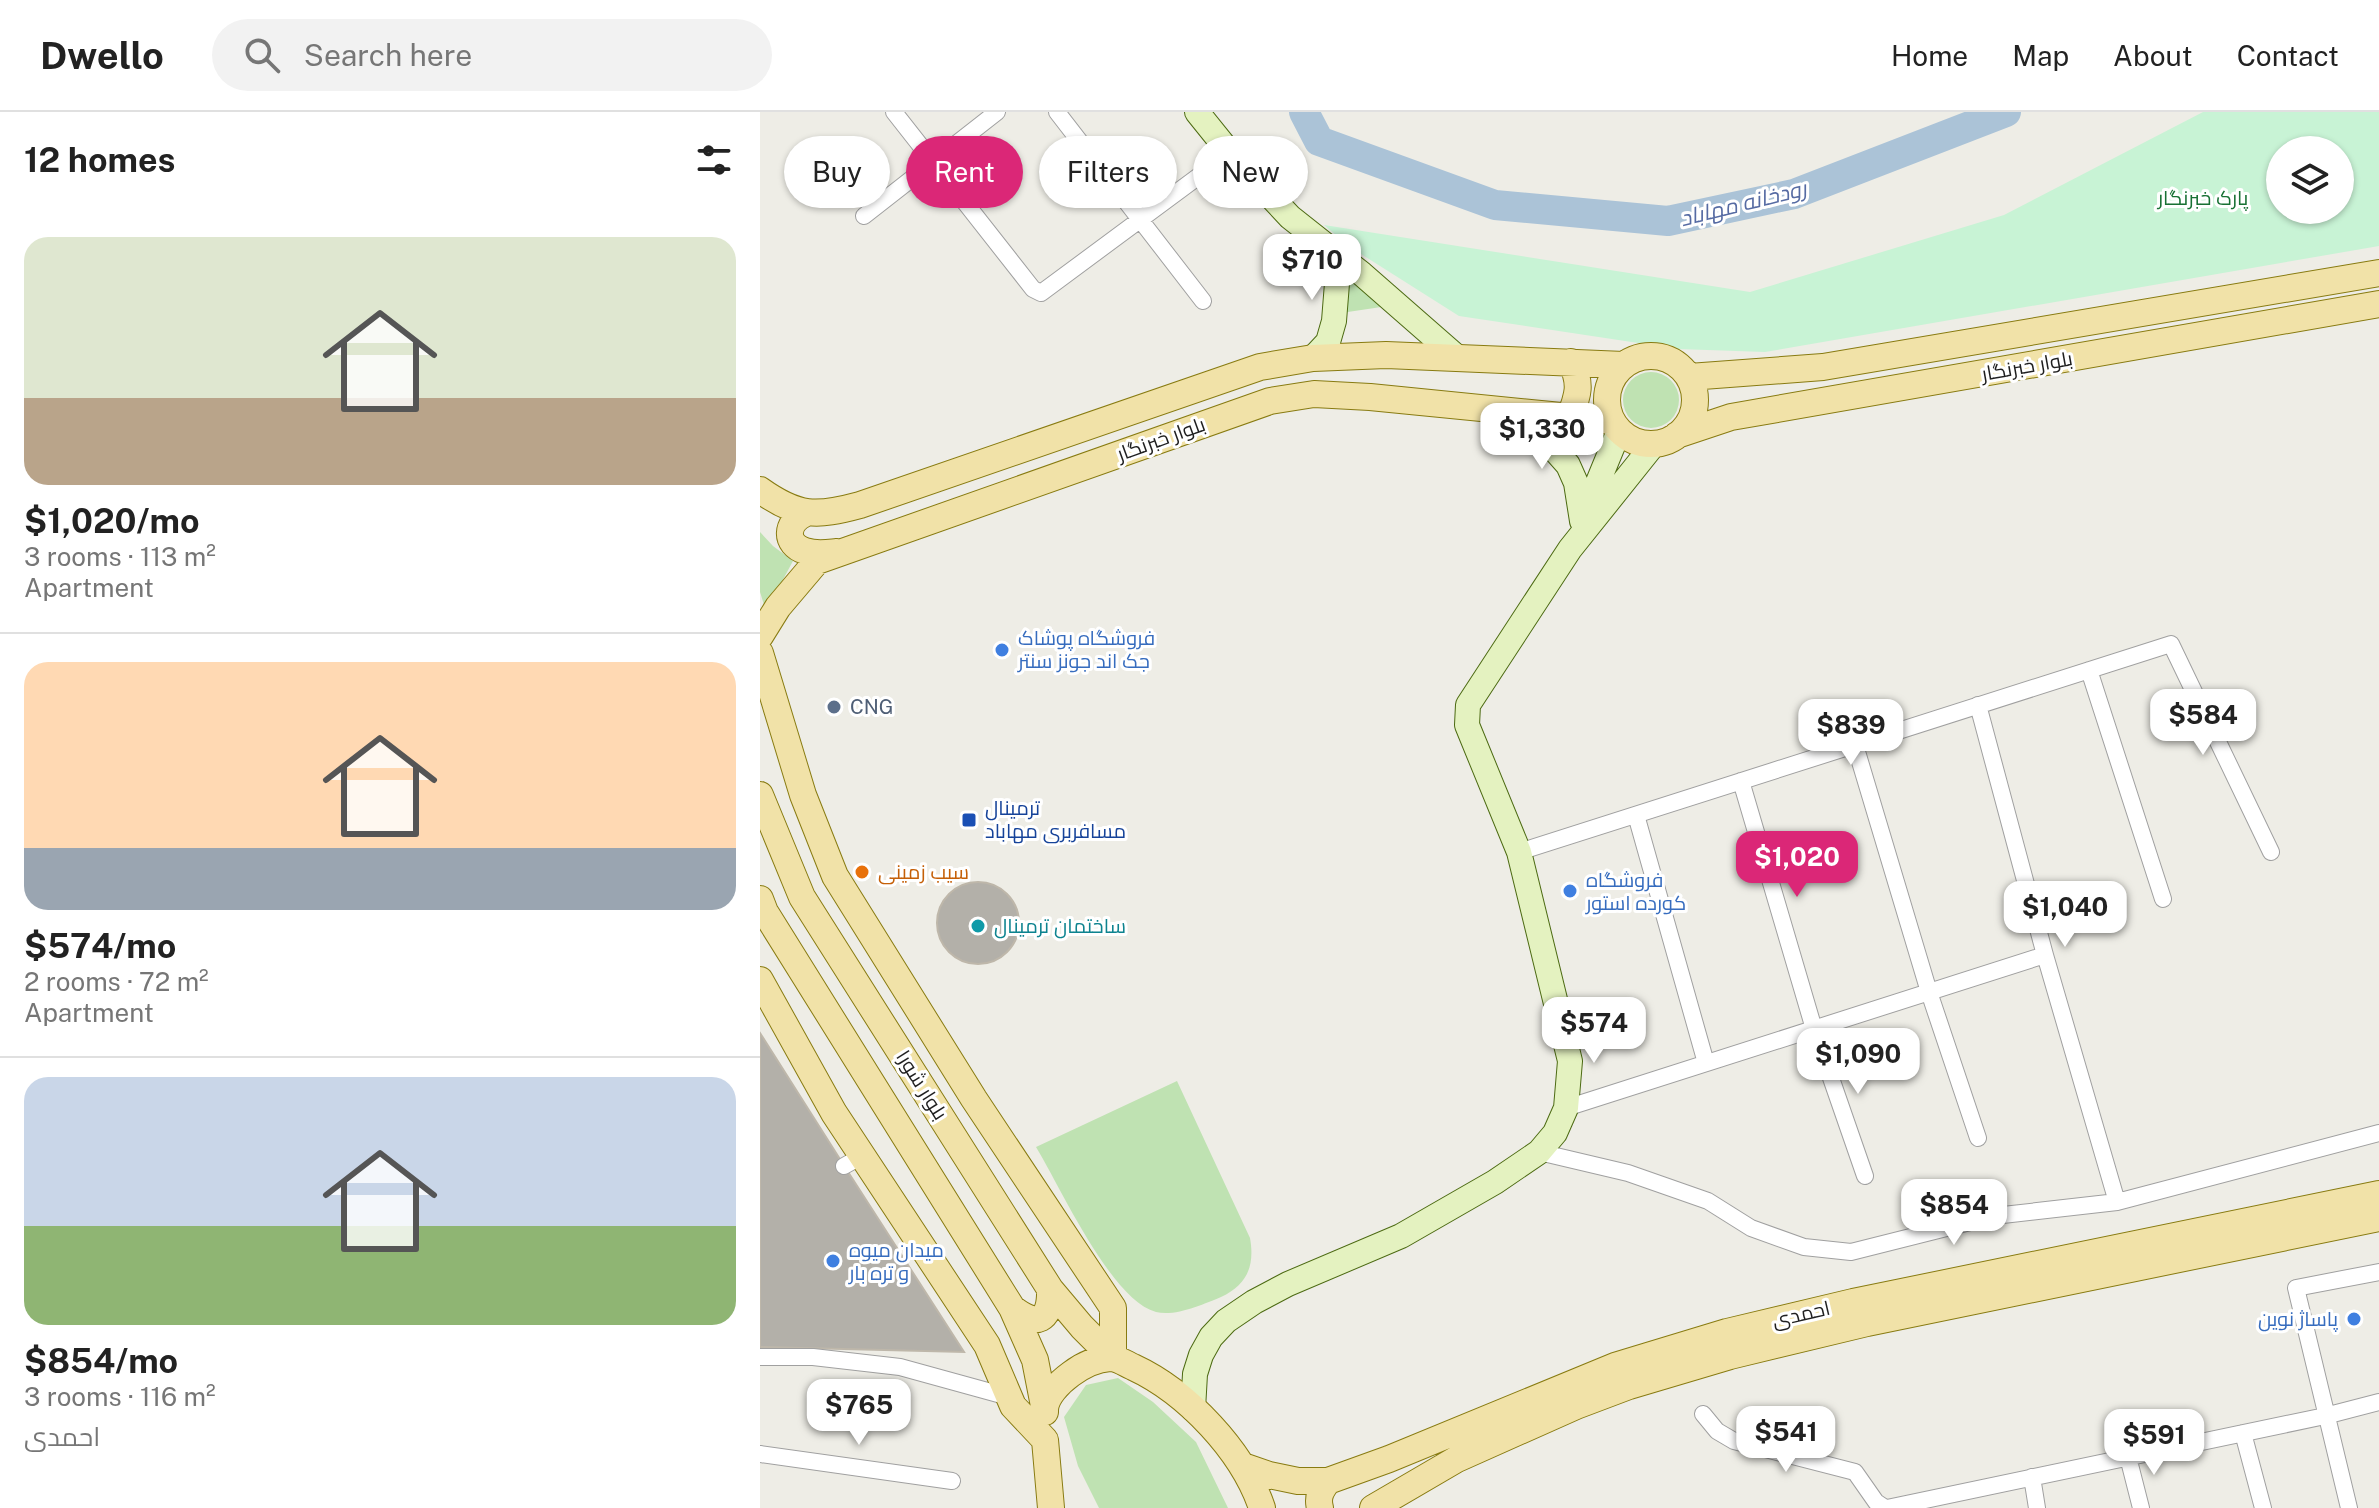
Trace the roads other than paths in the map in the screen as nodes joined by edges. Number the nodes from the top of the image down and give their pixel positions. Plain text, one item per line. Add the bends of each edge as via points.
1 (894, 112) edge
2 (997, 112) edge
3 (1057, 112) edge
4 (1197, 112) edge
5 (912, 136) edge
6 (967, 136) edge
7 (1216, 136) edge
8 (1193, 181) edge
9 (906, 184) edge
10 (969, 208) edge
11 (1282, 208) edge
12 (864, 216) dead end
13 (1140, 220) junction
14 (1339, 258) junction
15 (2379, 273) edge
16 (1203, 301) dead end
17 (2379, 304) edge
18 (1313, 358) junction
19 (1458, 358) junction
20 (1571, 362) junction
21 (1624, 365) junction
22 (1721, 375) junction
23 (1689, 377) junction
24 (1521, 412) junction
25 (1570, 417) junction
26 (1731, 417) junction
27 (1616, 426) junction
28 (1666, 439) junction
29 (760, 490) edge
30 (804, 514) junction
31 (1582, 521) junction
32 (1570, 549) junction
33 (844, 551) junction
34 (760, 636) edge
35 (760, 653) edge
36 (2089, 670) junction
37 (1978, 705) junction
38 (1855, 745) junction
39 (1741, 781) junction
40 (760, 795) edge
41 (1636, 815) junction
42 (1519, 852) junction
43 (2271, 852) dead end
44 (760, 899) edge
45 (2163, 899) dead end
46 (2045, 955) junction
47 (760, 980) edge
48 (1929, 992) junction
49 (1814, 1029) junction
50 (1706, 1063) junction
51 (974, 1099) junction
52 (1566, 1108) junction
53 (2379, 1133) edge
54 (1978, 1138) dead end
55 (1539, 1152) junction
56 (1865, 1176) dead end
57 (2379, 1194) edge
58 (2117, 1202) junction
59 (999, 1206) junction
60 (2379, 1218) edge
61 (2379, 1272) edge
62 (1050, 1289) junction
63 (1012, 1308) junction
64 (760, 1357) edge
65 (1113, 1358) junction
66 (1009, 1397) junction
67 (2379, 1402) edge
68 (1044, 1406) junction
69 (1193, 1409) junction
70 (1703, 1414) dead end
71 (2325, 1416) junction
72 (2243, 1433) junction
73 (1045, 1440) junction
74 (760, 1454) edge
75 (2128, 1457) junction
76 (1243, 1466) junction
77 (2032, 1477) junction
78 (952, 1481) dead end
79 (1328, 1481) junction
80 (1919, 1505) edge
81 (1051, 1508) edge
82 (1067, 1508) edge
83 (1262, 1508) edge
84 (1320, 1508) edge
85 (1373, 1508) edge
86 (1886, 1508) edge
87 (2037, 1508) edge
88 (2141, 1508) edge
89 (2263, 1508) edge
90 (2349, 1508) edge

1 - 5 street
2 - 6 street
3 - 13 street
4 - 7 main road
8 - 13 street
9 - 12 street
10 - 13 street via 1041,293
11 - 14 main road
13 - 16 street
14 - 18 main road via 1334,321 1328,342
14 - 19 main road
15 - 22 main road, بلوار خبرنگار via 1823,367
17 - 26 main road, بلوار خبرنگار
18 - 19 main road, بلوار خبرنگار
18 - 30 main road, بلوار خبرنگار via 1260,367 860,505
19 - 20 main road, بلوار خبرنگار
20 - 21 main road, بلوار خبرنگار
20 - 25 main road via 1579,389
21 - 23 main road via 1635,358 1659,357
21 - 27 main road via 1609,385 1607,409
22 - 23 main road, بلوار خبرنگار
22 - 26 main road via 1720,399
23 - 28 main road via 1692,415 1686,426
24 - 25 main road, بلوار خبرنگار
24 - 31 main road via 1568,465
24 - 33 main road, بلوار خبرنگار via 1314,394 1270,401
25 - 27 main road, بلوار خبرنگار
26 - 28 main road, بلوار خبرنگار
27 - 28 main road via 1642,443
27 - 31 main road
28 - 32 main road
29 - 30 main road
30 - 33 main road via 791,524 794,544 822,554
31 - 32 main road
32 - 42 main road via 1468,705 1467,725
33 - 34 main road, بلوار خبرنگار via 817,561
35 - 51 main road via 803,795 835,876
36 - 37 street
36 - 43 street via 2171,644
36 - 45 street
37 - 38 street
37 - 46 street
38 - 39 street
38 - 48 street
39 - 41 street
39 - 49 street
40 - 59 main road, بلوار شورا via 802,897
41 - 42 street
41 - 50 street
42 - 52 main road via 1570,1061
44 - 63 main road, بلوار شورا
46 - 48 street
46 - 58 street
47 - 66 main road via 834,1113 853,1161 987,1345
48 - 49 street
48 - 54 street
49 - 50 street
49 - 56 street
50 - 52 street
51 - 59 main road
51 - 65 main road via 1113,1308
52 - 55 main road
53 - 58 street
55 - 58 street via 1628,1173 1708,1201 1751,1228 1804,1247 1851,1252 1994,1216
55 - 69 main road via 1401,1236 1288,1284 1226,1321 1201,1355
57 - 79 main road, احمدی via 1727,1332 1615,1366
59 - 62 main road, بلوار شورا
60 - 85 main road, احمدی via 1730,1356 1629,1386 1528,1427 1457,1459
61 - 71 street via 2296,1288
62 - 63 main road via 1051,1306 1045,1316 1026,1319
62 - 65 main road, بلوار شورا
63 - 68 main road, بلوار شورا via 1035,1360
64 - 66 street via 900,1367
65 - 68 main road via 1086,1363 1060,1381
65 - 69 main road via 1154,1377
66 - 73 main road
67 - 71 street
68 - 73 main road, بلوار شورا
69 - 76 main road
70 - 86 street via 1734,1441 1855,1472
71 - 72 street
71 - 90 street
72 - 75 street
72 - 89 street
73 - 81 main road
73 - 82 main road
74 - 78 street
75 - 77 street
75 - 88 street
76 - 79 main road, احمدی via 1298,1481
76 - 83 main road
77 - 80 street
77 - 87 street
79 - 84 main road
80 - 86 street

